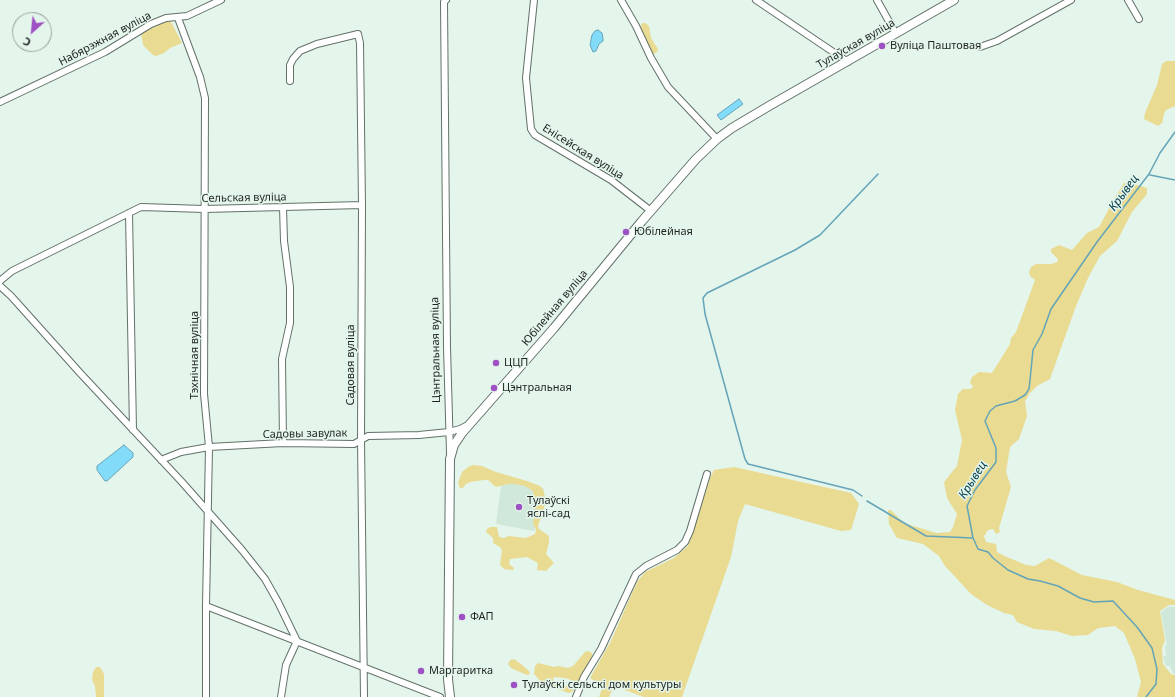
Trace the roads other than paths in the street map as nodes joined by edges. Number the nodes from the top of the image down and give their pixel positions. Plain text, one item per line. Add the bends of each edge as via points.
1 (221, 0) edge
2 (534, 0) edge
3 (621, 0) edge
4 (756, 0) edge
5 (877, 0) edge
6 (954, 0) edge
7 (1072, 0) edge
8 (1128, 0) edge
9 (445, 1) edge
10 (178, 18) junction
11 (1139, 19) dead end
12 (896, 34) junction
13 (980, 47) dead end
14 (848, 62) junction
15 (290, 81) dead end
16 (0, 102) edge
17 (717, 139) junction
18 (362, 205) junction
19 (283, 207) junction
20 (204, 209) junction
21 (651, 211) junction
22 (129, 213) junction
23 (0, 282) edge
24 (0, 286) edge
25 (469, 424) junction
26 (133, 430) junction
27 (449, 432) junction
28 (361, 440) junction
29 (283, 444) junction
30 (208, 448) junction
31 (450, 459) junction
32 (161, 460) junction
33 (707, 474) dead end
34 (207, 509) junction
35 (206, 606) junction
36 (297, 641) junction
37 (364, 667) junction
38 (206, 697) edge
39 (281, 697) edge
40 (364, 697) edge
41 (440, 697) edge
42 (450, 697) edge
43 (576, 697) edge

1 - 10 street, Набярэжная вуліца
2 - 21 street, Енісейская вуліца via 526,78 531,129 535,135 611,180
3 - 17 street via 650,58 668,87
4 - 14 street
5 - 12 street
6 - 12 main road, Тулаўская вуліца
7 - 13 street via 997,41
8 - 11 street
9 - 27 street, Цэнтральная вуліца
10 - 16 street, Набярэжная вуліца via 166,18 151,24 105,52
10 - 20 street, Тэхнічная вуліца via 205,98
12 - 14 main road, Тулаўская вуліца
14 - 17 main road, Тулаўская вуліца via 769,106
15 - 18 street, Садовая вуліца via 290,65 300,52 317,44 358,34
17 - 21 main road, Юбілейная вуліца
18 - 19 street, Сельская вуліца
18 - 28 street, Садовая вуліца
19 - 20 street, Сельская вуліца
19 - 29 street via 284,241 290,286 290,323 282,359
20 - 22 street, Сельская вуліца via 141,207
20 - 30 street, Тэхнічная вуліца via 204,394
21 - 25 main road, Юбілейная вуліца via 554,328
22 - 23 street, Сельская вуліца via 12,271
22 - 26 street
24 - 26 street
25 - 27 street, Садовы завулак
25 - 31 main road, Юбілейная вуліца via 454,445
26 - 32 street
27 - 28 street, Садовы завулак via 368,436
27 - 31 street, Цэнтральная вуліца
28 - 29 street, Садовы завулак via 354,444
28 - 37 street, Садовая вуліца
29 - 30 street, Садовы завулак
30 - 32 street, Садовы завулак via 181,452
30 - 34 street, Тэхнічная вуліца
31 - 42 main road, Цэнтральная вуліца
32 - 34 street
33 - 43 street via 685,542 677,550 636,574
34 - 35 street, Тэхнічная вуліца
34 - 36 street via 265,579
35 - 36 street
35 - 38 street, Тэхнічная вуліца
36 - 37 street
36 - 39 street via 286,665
37 - 40 street, Садовая вуліца
37 - 41 street

